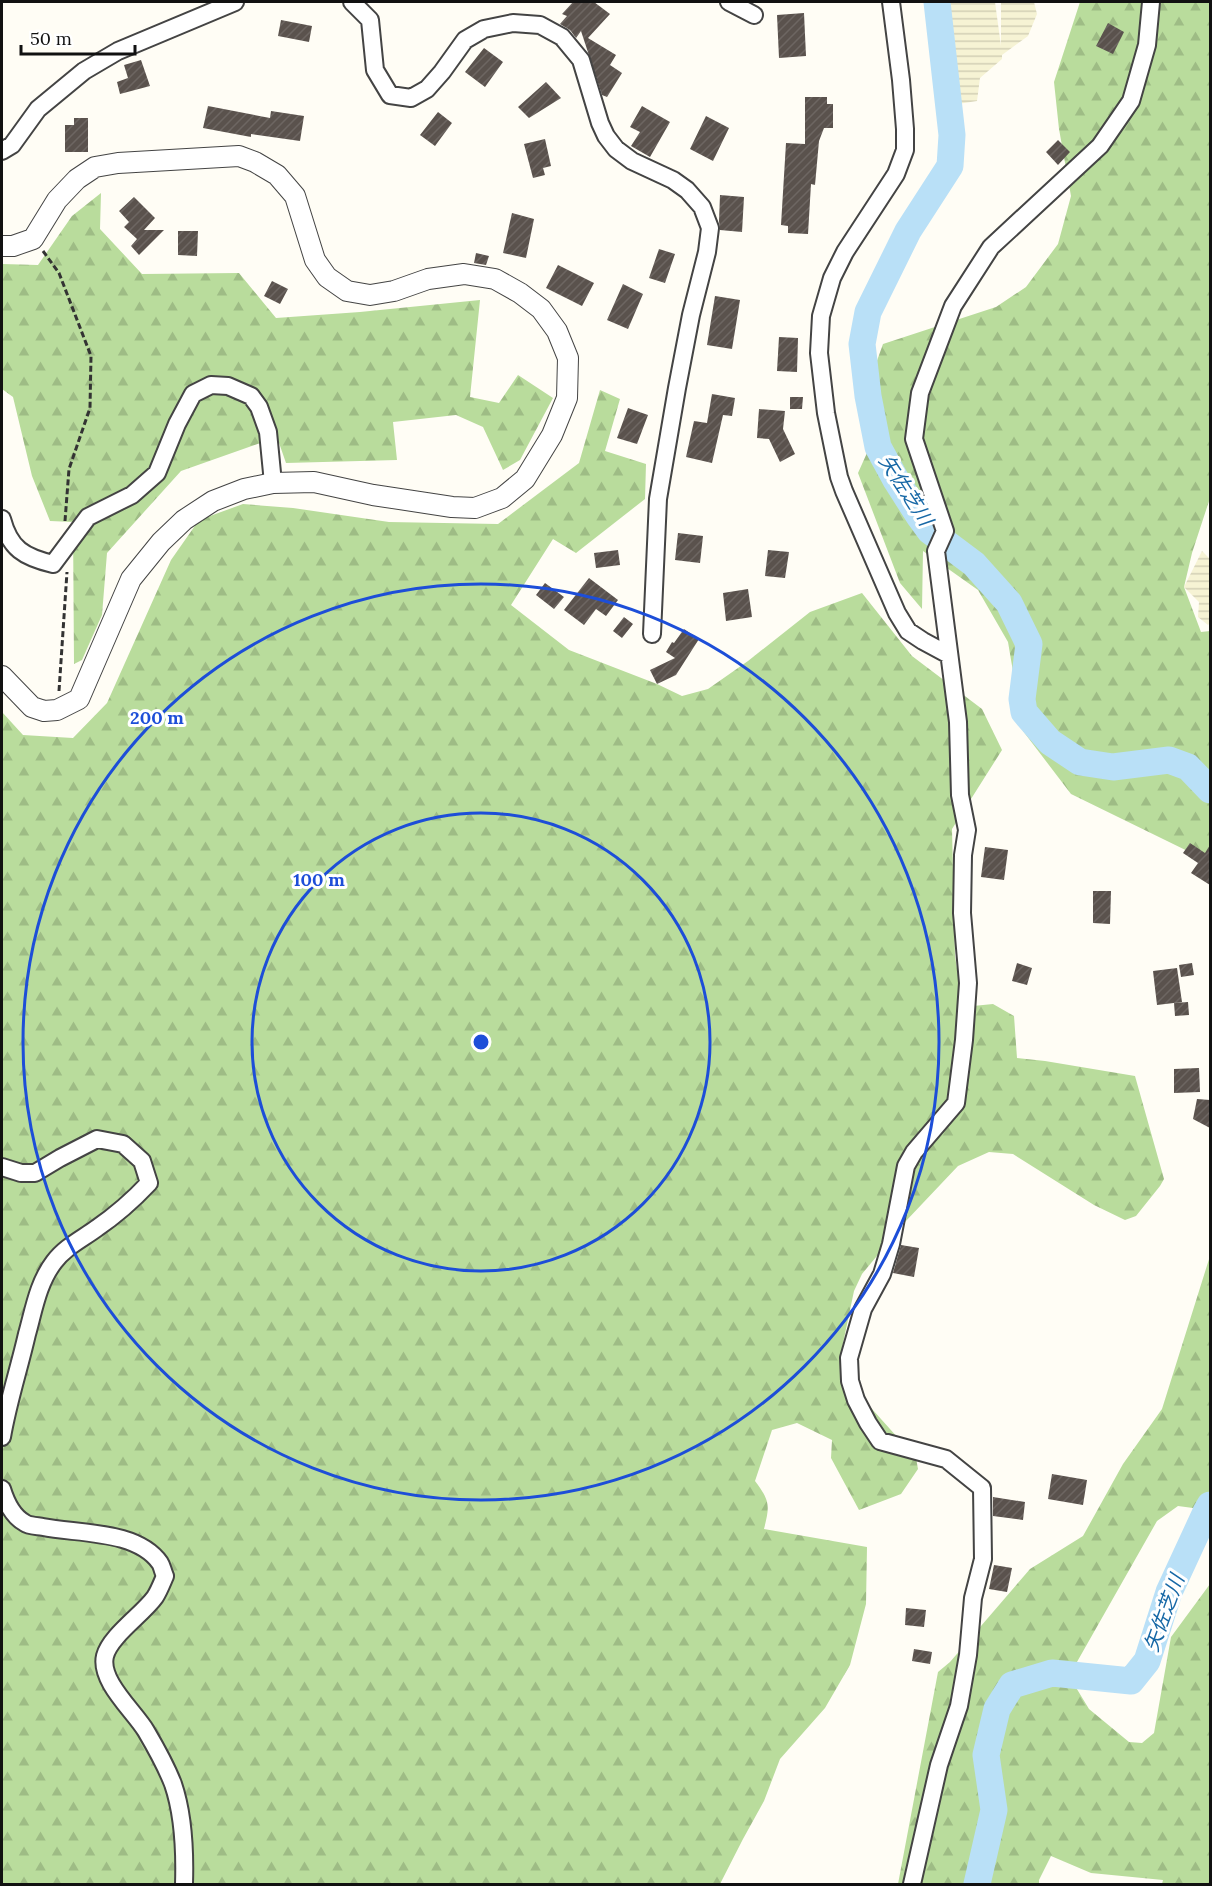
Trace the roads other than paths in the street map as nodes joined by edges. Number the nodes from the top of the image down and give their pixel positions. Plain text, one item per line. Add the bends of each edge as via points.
1 (235, 2) edge
2 (352, 2) edge
3 (729, 2) edge
4 (891, 2) edge
5 (1151, 2) edge
6 (754, 15) dead end
7 (2, 151) edge
8 (2, 246) edge
9 (273, 483) junction
10 (2, 519) edge
11 (651, 634) dead end
12 (949, 655) junction
13 (2, 676) edge
14 (2, 1167) edge
15 (2, 1437) edge
16 (2, 1489) edge
17 (184, 1884) edge
18 (912, 1884) edge

1 - 7 street via 118,51 84,71 38,109 12,145
2 - 11 street via 370,20 375,70 390,95 411,98 427,89 465,39 484,29 513,23 540,25 562,37 581,60 600,123 616,149 673,180 702,207 710,228 658,499
3 - 6 street
4 - 12 street via 905,150 896,174 832,278 821,316 819,353 826,412 844,491 908,631
5 - 12 street via 1147,45 1131,101 1100,146 991,247 953,306 920,393 914,439 945,531 936,551
8 - 9 street via 33,239 57,200 77,179 96,167 239,156 277,175 295,196 315,260 327,277 348,291 370,295 464,274 495,279 541,309 557,331 568,358 567,398 552,435 525,479 502,498 476,508 452,507 314,482
9 - 10 street via 268,432 260,407 251,396 228,386 212,385 193,394 157,473 132,495 88,517 53,564 16,549
9 - 13 street via 213,501 184,520 161,542 131,579 79,699 57,710 44,711 32,706
12 - 18 street via 958,722 960,795 967,830 962,913 968,983 956,1103 906,1166 891,1244 882,1274 863,1309 849,1358 856,1401 880,1441 946,1459 982,1488 983,1559 973,1598 968,1655
14 - 15 street via 35,1173 97,1140 123,1144 142,1161 148,1183 134,1199 54,1262 37,1294
16 - 17 street via 9,1507 25,1523 129,1541 160,1563 165,1576 155,1597 116,1639 105,1655 105,1667 112,1685 159,1754 173,1785 182,1825

